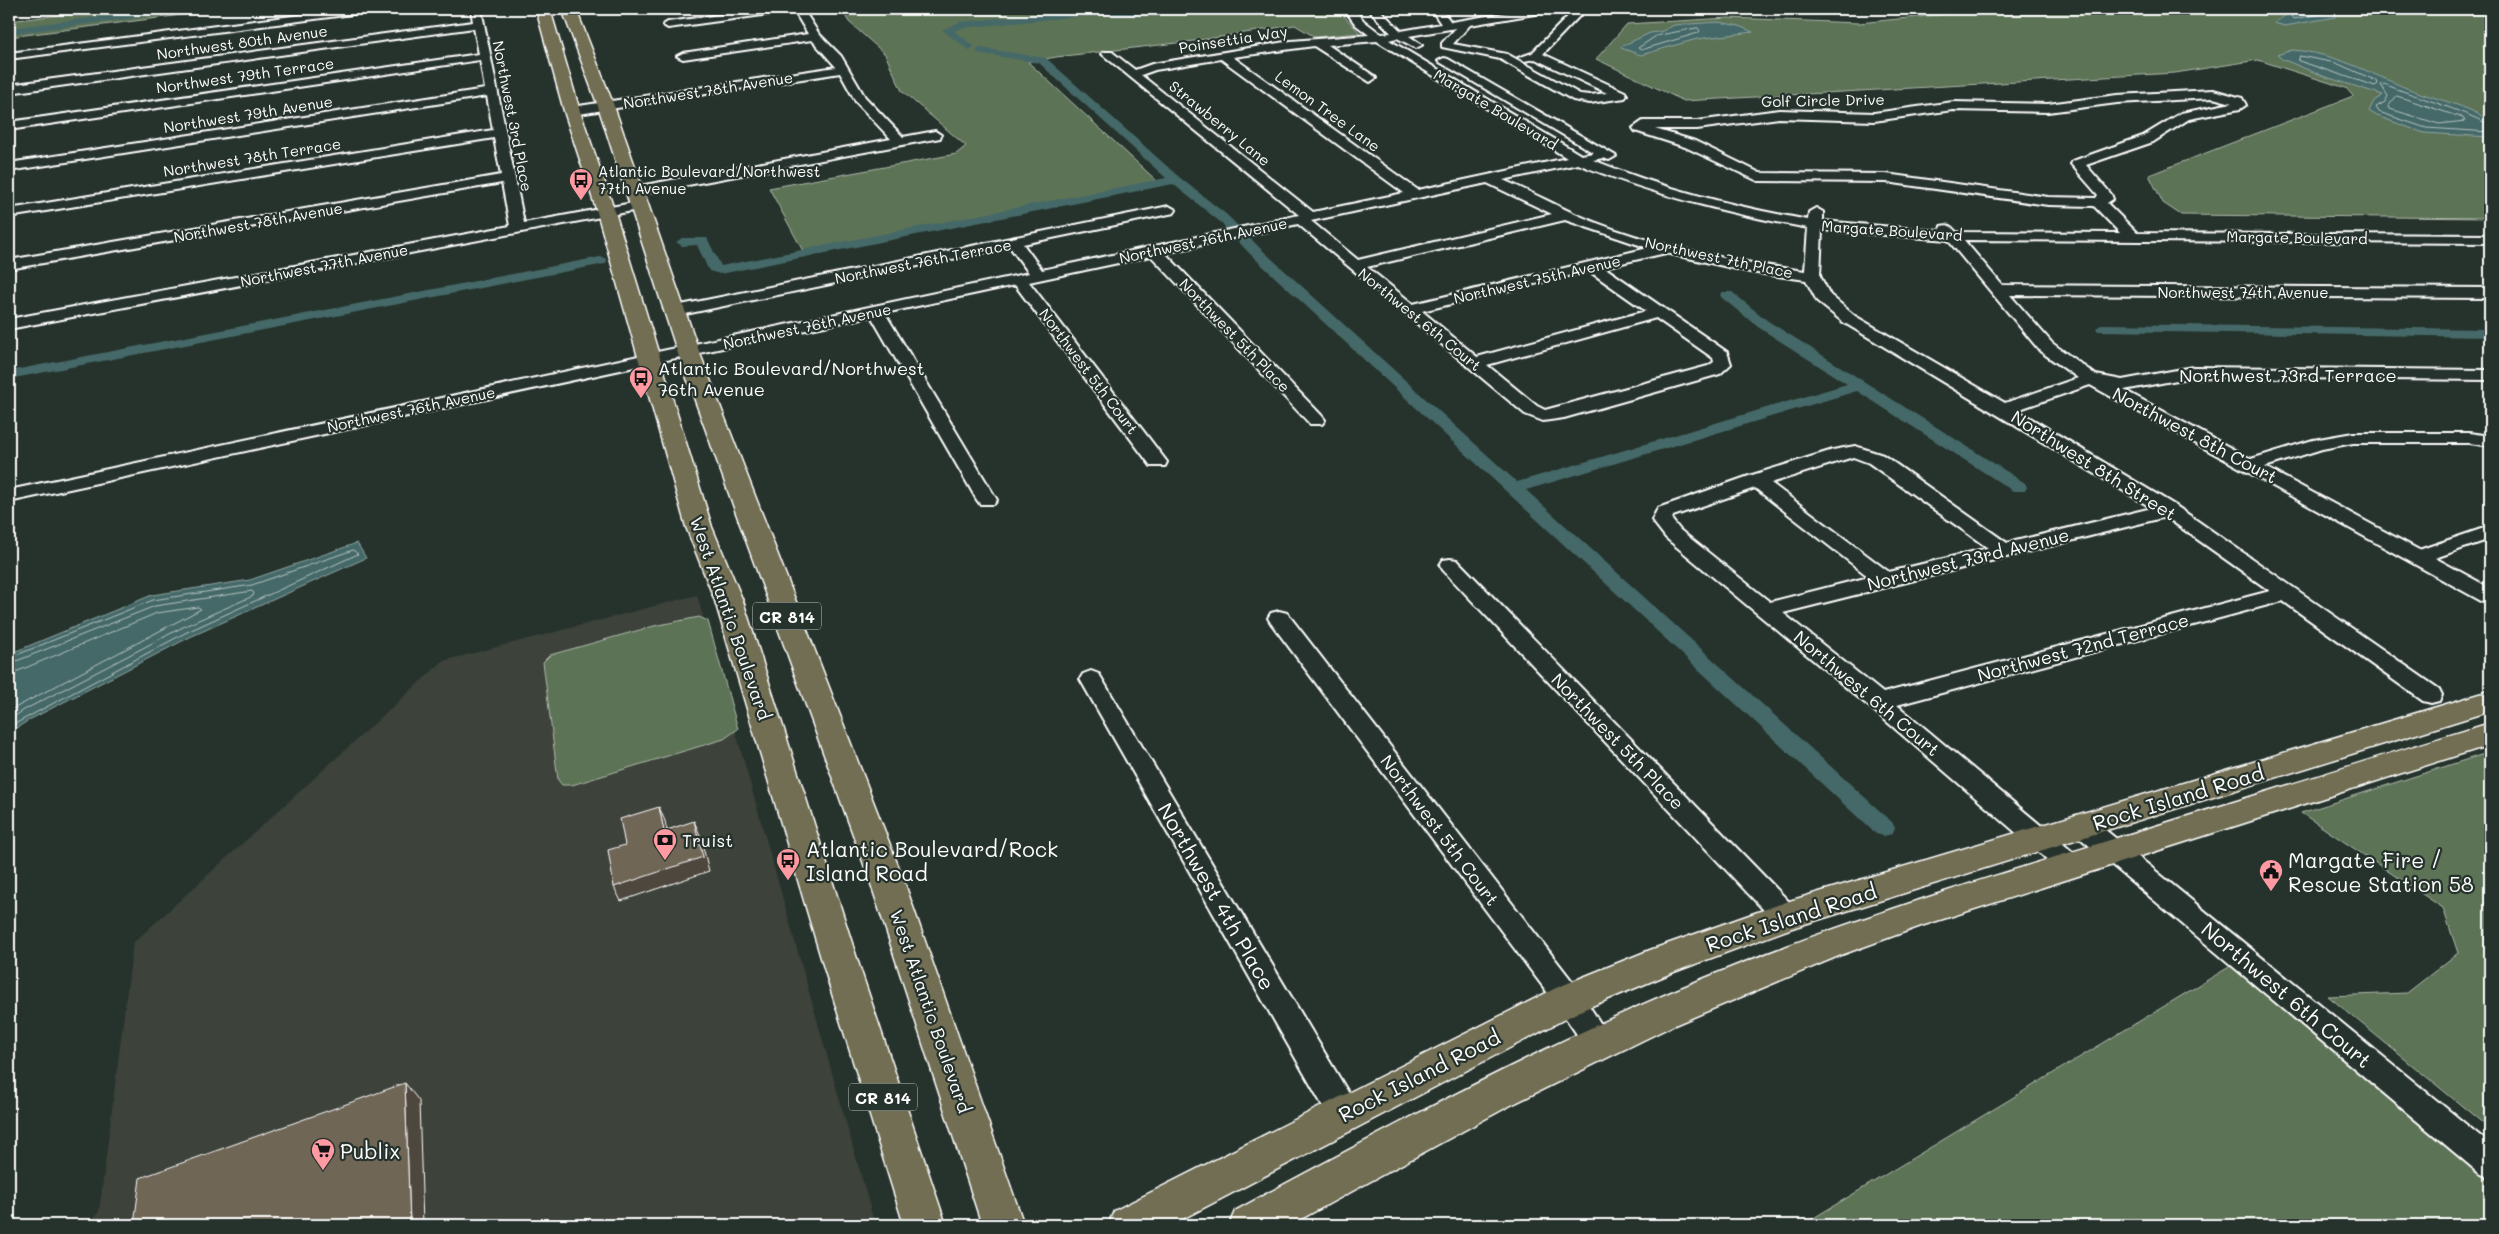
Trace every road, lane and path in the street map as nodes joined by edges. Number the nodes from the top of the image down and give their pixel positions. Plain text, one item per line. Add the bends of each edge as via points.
1 (368, 9) edge
2 (476, 9) edge
3 (543, 9) edge
4 (569, 9) edge
5 (784, 9) edge
6 (798, 9) edge
7 (1350, 9) edge
8 (1373, 9) edge
9 (1436, 9) edge
10 (1461, 9) edge
11 (1546, 9) edge
12 (1581, 9) edge
13 (1469, 23) junction
14 (479, 24) junction
15 (668, 25) dead end
16 (1449, 26) junction
17 (1399, 35) junction
18 (815, 36) junction
19 (1379, 38) junction
20 (138, 39) junction
21 (1316, 42) junction
22 (1108, 54) dead end
23 (1536, 54) junction
24 (1223, 55) junction
25 (9, 56) edge
26 (486, 56) junction
27 (683, 56) dead end
28 (1511, 61) junction
29 (844, 69) junction
30 (126, 73) junction
31 (1134, 74) junction
32 (1370, 78) dead end
33 (9, 89) edge
34 (492, 92) junction
35 (606, 106) junction
36 (572, 111) junction
37 (9, 126) edge
38 (500, 132) junction
39 (935, 135) dead end
40 (900, 142) junction
41 (1604, 154) junction
42 (1578, 159) junction
43 (9, 167) edge
44 (508, 178) junction
45 (1488, 179) junction
46 (1415, 194) junction
47 (636, 198) junction
48 (2058, 201) junction
49 (2098, 202) junction
50 (1169, 210) dead end
51 (606, 212) junction
52 (9, 213) edge
53 (1567, 215) junction
54 (1305, 218) junction
55 (1816, 218) junction
56 (2102, 222) dead end
57 (2118, 222) junction
58 (2382, 224) dead end
59 (2490, 226) edge
60 (1951, 227) junction
61 (518, 229) junction
62 (2135, 229) junction
63 (2090, 235) junction
64 (2490, 239) edge
65 (1014, 242) junction
66 (1666, 248) junction
67 (1154, 250) junction
68 (9, 265) edge
69 (1354, 265) junction
70 (1592, 267) junction
71 (1039, 276) junction
72 (1812, 276) junction
73 (1020, 280) junction
74 (1996, 290) junction
75 (2490, 293) edge
76 (676, 310) junction
77 (1408, 310) junction
78 (877, 312) junction
79 (1660, 312) junction
80 (9, 324) edge
81 (688, 351) junction
82 (649, 358) junction
83 (1474, 363) junction
84 (2490, 376) edge
85 (2091, 379) junction
86 (2003, 409) junction
87 (1316, 420) dead end
88 (2489, 441) edge
89 (1158, 462) dead end
90 (2251, 465) junction
91 (1756, 480) junction
92 (9, 496) edge
93 (987, 500) dead end
94 (2169, 510) junction
95 (2490, 532) edge
96 (2004, 550) junction
97 (2418, 557) junction
98 (1450, 565) dead end
99 (1885, 579) junction
100 (2287, 593) junction
101 (2490, 597) edge
102 (1768, 610) junction
103 (1279, 618) dead end
104 (1091, 678) dead end
105 (2431, 696) dead end
106 (2490, 701) edge
107 (1879, 702) junction
108 (2490, 734) edge
109 (2083, 826) junction
110 (2040, 839) junction
111 (2114, 852) junction
112 (2072, 866) junction
113 (1786, 916) junction
114 (1570, 999) junction
115 (1599, 1043) junction
116 (1344, 1114) junction
117 (2490, 1163) edge
118 (925, 1225) edge
119 (1003, 1225) edge
120 (1129, 1225) edge
121 (1250, 1225) edge

1 - 20 street
2 - 14 street, Northwest 3rd Place
3 - 36 main road, West Atlantic Boulevard / CR 814
4 - 35 main road, West Atlantic Boulevard / CR 814
5 - 15 street
6 - 18 street
7 - 19 street, Margate Boulevard via 1360,23
8 - 17 street, Margate Boulevard
9 - 16 street
10 - 13 street
11 - 13 street, Poinsettia Way
12 - 23 street
13 - 16 street, Poinsettia Way
13 - 28 street via 1446,45 1503,56
14 - 26 street, Northwest 3rd Place
14 - 30 street, Northwest 80th Avenue
16 - 17 street, Poinsettia Way
17 - 19 street, Poinsettia Way
17 - 41 street, Margate Boulevard
18 - 27 street
18 - 29 street via 838,58
19 - 21 street, Poinsettia Way
19 - 42 street, Margate Boulevard
20 - 25 street
20 - 30 street
21 - 24 street, Poinsettia Way
21 - 32 street
22 - 31 street, Strawberry Lane
23 - 28 street
23 - 28 street via 1621,95 1590,99 1577,97
24 - 31 street, Poinsettia Way via 1152,67
24 - 46 street, Lemon Tree Lane
26 - 34 street, Northwest 3rd Place
26 - 37 street, Northwest 79th Terrace
29 - 35 street, Northwest 78th Avenue
29 - 40 street via 860,100
30 - 33 street, Northwest 80th Avenue
31 - 54 street, Strawberry Lane
34 - 38 street, Northwest 3rd Place
34 - 43 street, Northwest 79th Avenue
35 - 36 street, Northwest 78th Avenue
35 - 47 main road, West Atlantic Boulevard / CR 814
36 - 51 main road, West Atlantic Boulevard / CR 814
38 - 44 street, Northwest 3rd Place
38 - 52 street, Northwest 78th Terrace
39 - 40 street, Northwest 77th Avenue
40 - 47 street, Northwest 77th Avenue
41 - 42 street, Northwest 76th Avenue
41 - 55 street, Margate Boulevard via 1720,194
42 - 45 street, Northwest 76th Avenue
42 - 55 street, Margate Boulevard via 1626,179 1720,207
44 - 61 street, Northwest 3rd Place
44 - 68 street, Northwest 78th Avenue
45 - 46 street, Northwest 76th Avenue
45 - 53 street, Northwest 7th Place
46 - 54 street, Northwest 76th Avenue
47 - 51 street, Northwest 77th Avenue
47 - 76 main road, West Atlantic Boulevard / CR 814
48 - 49 street, Golf Circle Drive
48 - 49 street, Golf Circle Drive via 1886,178 1758,177 1690,144 1643,131 1639,126 1697,125 1779,114 1874,116 1953,106 2048,108 2117,99 2213,94 2238,101 2240,105 2185,116 2148,139 2078,164 2104,194 2106,199
48 - 63 street
49 - 57 street
50 - 65 street, Northwest 76th Terrace
51 - 61 street, Northwest 77th Avenue
51 - 82 main road, West Atlantic Boulevard / CR 814
53 - 66 street, Northwest 7th Place
53 - 69 street
54 - 67 street, Northwest 76th Avenue
54 - 69 street, Northwest 6th Court
55 - 60 street, Margate Boulevard
55 - 72 street
56 - 57 street
57 - 62 street
58 - 59 street, Margate Boulevard
60 - 63 street, Margate Boulevard
60 - 74 street, Northwest 8th Court
61 - 80 street, Northwest 77th Avenue
62 - 63 street, Margate Boulevard
62 - 64 street, Margate Boulevard
65 - 71 street
65 - 76 street, Northwest 76th Terrace
66 - 70 street, Northwest 75th Avenue
66 - 72 street, Northwest 7th Place via 1774,272
67 - 71 street, Northwest 76th Avenue
67 - 87 street, Northwest 5th Place
69 - 77 street, Northwest 6th Court
70 - 77 street, Northwest 75th Avenue
70 - 79 street
71 - 73 street, Northwest 76th Avenue
72 - 86 street, Northwest 8th Street via 1823,298 1849,319
73 - 78 street, Northwest 76th Avenue
73 - 89 street, Northwest 5th Court
74 - 75 street, Northwest 74th Avenue
74 - 85 street, Northwest 8th Court via 2046,347
76 - 81 main road, West Atlantic Boulevard / CR 814
77 - 83 street, Northwest 6th Court
78 - 81 street, Northwest 76th Avenue
78 - 93 street
79 - 83 street
79 - 83 street, Northwest 6th Court via 1721,356 1724,364 1714,370 1543,416 1531,410
81 - 82 street, Northwest 76th Avenue
81 - 119 main road, West Atlantic Boulevard / CR 814 via 887,881
82 - 92 street, Northwest 76th Avenue
82 - 118 main road, West Atlantic Boulevard / CR 814 via 700,527 729,601
84 - 85 street, Northwest 73rd Terrace via 2193,372 2122,385
85 - 86 street, Northwest 73rd Terrace
85 - 90 street, Northwest 8th Court
86 - 94 street, Northwest 8th Street
88 - 90 street via 2469,438 2353,438 2319,444
90 - 97 street, Northwest 8th Court
91 - 96 street via 1855,451 1876,459
91 - 99 street
91 - 102 street, Northwest 6th Court via 1665,512 1662,520 1673,534
94 - 96 street, Northwest 73rd Avenue
94 - 100 street, Northwest 8th Street
95 - 97 street
96 - 99 street, Northwest 73rd Avenue
97 - 101 street, Northwest 8th Court
98 - 113 street, Northwest 5th Place
99 - 102 street, Northwest 73rd Avenue
100 - 105 street, Northwest 8th Street
100 - 107 street, Northwest 72nd Terrace
102 - 107 street, Northwest 6th Court
103 - 114 street, Northwest 5th Court
104 - 116 street, Northwest 4th Place
106 - 109 main road, Rock Island Road
107 - 110 street, Northwest 6th Court
108 - 111 main road, Rock Island Road
109 - 110 main road, Rock Island Road
109 - 111 street, Northwest 6th Court
110 - 112 street, Northwest 6th Court
110 - 113 main road, Rock Island Road
111 - 112 main road, Rock Island Road
111 - 117 street, Northwest 6th Court
112 - 115 main road, Rock Island Road via 1822,946 1687,1001
113 - 114 main road, Rock Island Road
114 - 115 street, Northwest 5th Court
114 - 116 main road, Rock Island Road
115 - 121 main road, Rock Island Road via 1373,1158
116 - 120 main road, Rock Island Road

